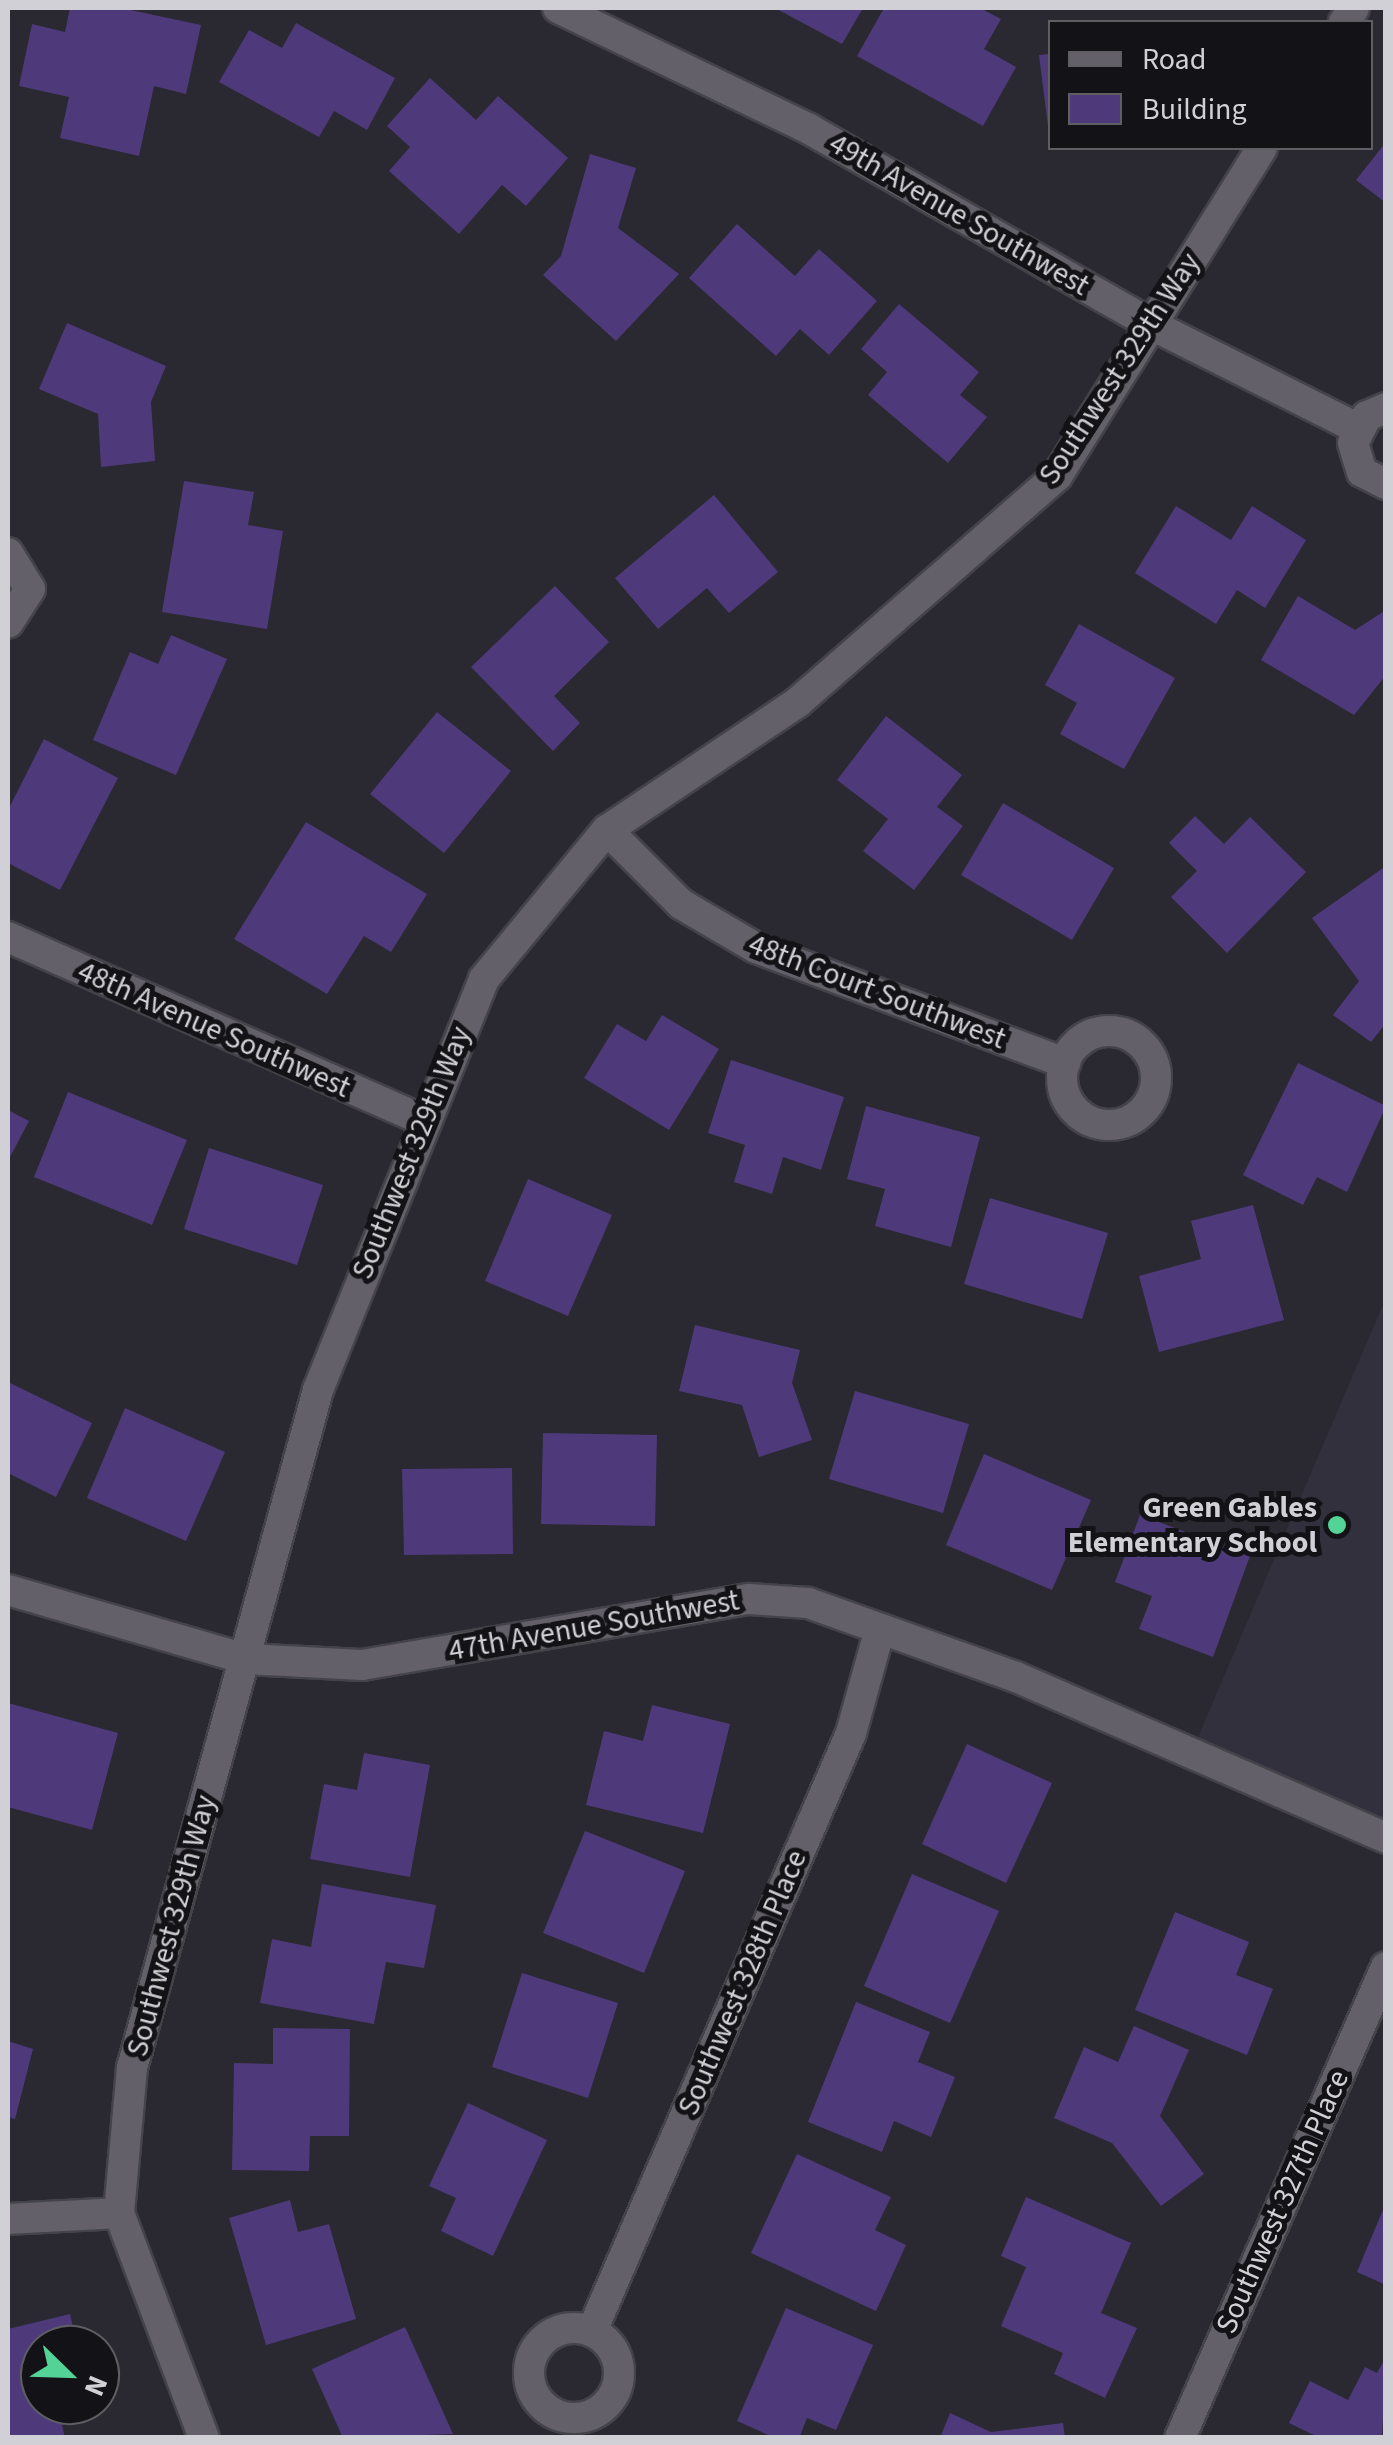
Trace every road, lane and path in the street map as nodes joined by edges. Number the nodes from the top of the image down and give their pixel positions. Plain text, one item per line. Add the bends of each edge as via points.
1 (558, 8) edge
2 (1261, 150) edge
3 (1154, 326) junction
4 (1386, 408) edge
5 (1357, 428) junction
6 (1386, 484) edge
7 (8, 553) edge
8 (8, 624) edge
9 (607, 830) junction
10 (8, 937) edge
11 (1064, 1063) dead end
12 (422, 1120) junction
13 (8, 1590) edge
14 (880, 1630) junction
15 (246, 1659) junction
16 (1386, 1838) edge
17 (1386, 1967) edge
18 (119, 2213) junction
19 (8, 2218) edge
20 (592, 2331) dead end
21 (204, 2438) edge
22 (1180, 2438) edge

1 - 3 street, 49th Avenue Southwest via 809,130
2 - 3 street, Southwest 329th Way
3 - 5 street, 49th Avenue Southwest
3 - 9 street, Southwest 329th Way via 1057,476 946,579 798,702
4 - 5 street
5 - 6 street via 1354,458
7 - 8 street via 30,589
9 - 11 street, 48th Court Southwest via 680,904 756,948
9 - 12 street, Southwest 329th Way via 484,978
10 - 12 street, 48th Avenue Southwest
12 - 15 street, Southwest 329th Way via 318,1390
13 - 15 street, 47th Avenue Southwest
14 - 15 street, 47th Avenue Southwest via 808,1603 749,1599 362,1665
14 - 16 street, 47th Avenue Southwest via 1016,1678
14 - 20 street, Southwest 328th Place via 851,1733
15 - 18 street, Southwest 329th Way via 132,2068
17 - 22 street, Southwest 327th Place
18 - 19 street
18 - 21 street, Southwest 329th Way

